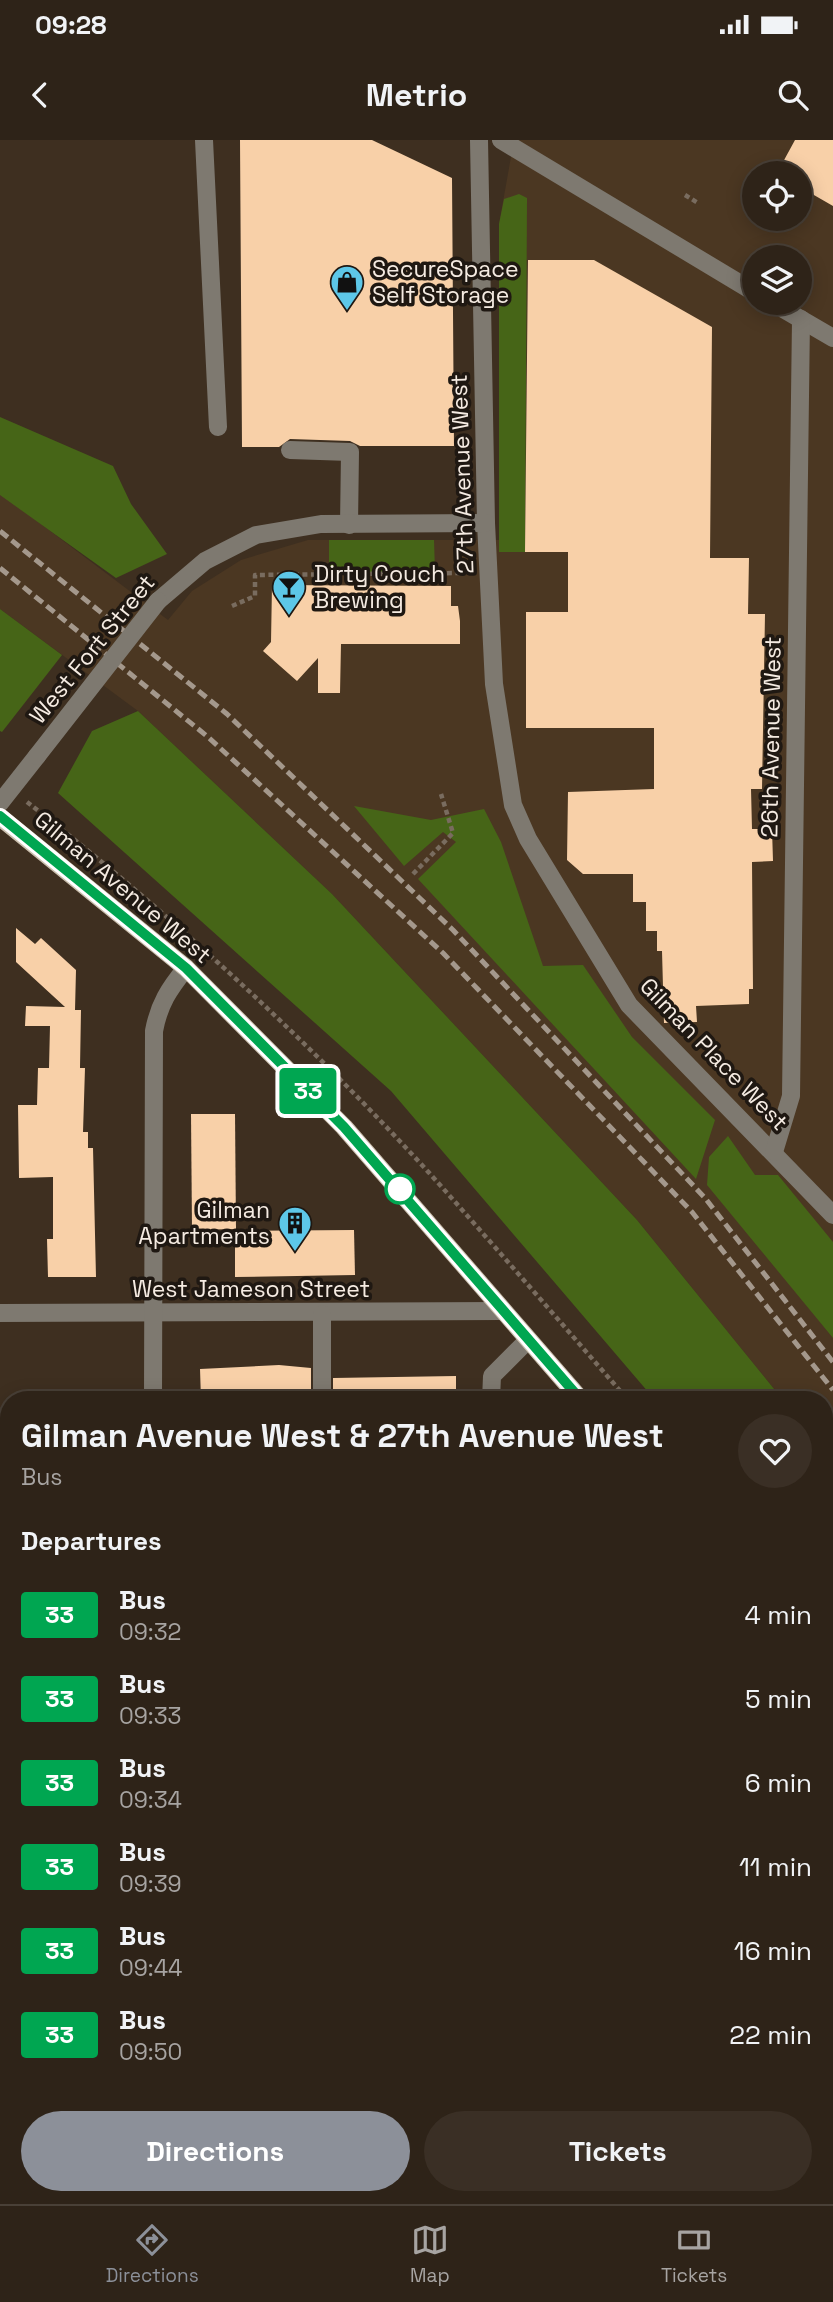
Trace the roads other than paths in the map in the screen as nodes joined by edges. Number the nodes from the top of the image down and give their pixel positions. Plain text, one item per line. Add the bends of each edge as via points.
1 (204, 140) edge
2 (480, 140) edge
3 (501, 140) edge
4 (742, 285) edge
5 (794, 315) edge
6 (801, 319) junction
7 (833, 338) edge
8 (218, 427) dead end
9 (290, 450) dead end
10 (486, 523) junction
11 (348, 525) junction
12 (0, 803) edge
13 (513, 806) joint
14 (0, 817) edge
15 (186, 968) junction
16 (774, 1152) junction
17 (833, 1215) edge
18 (502, 1311) junction
19 (0, 1313) edge
20 (154, 1313) junction
21 (322, 1314) junction
22 (528, 1340) junction
23 (153, 1391) edge
24 (323, 1391) edge
25 (491, 1391) edge
26 (573, 1391) edge

1 - 8 street
2 - 10 street, 27th Avenue West
3 - 4 street
5 - 6 street
6 - 7 street
6 - 16 street, 26th Avenue West via 792,1096
9 - 11 street via 350,452
10 - 11 street, West Fort Street
10 - 13 street, 27th Avenue West via 494,684
11 - 12 street, West Fort Street, bridge via 321,523 256,535 205,561 158,601
13 - 16 street, Gilman Place West via 528,839 629,1005
14 - 15 main road, Gilman Avenue West
15 - 18 main road, Gilman Avenue West via 352,1136
15 - 20 street via 167,991 154,1031
16 - 17 street, Gilman Place West
18 - 21 street, West Jameson Street
18 - 22 main road, Gilman Avenue West
19 - 20 street, West Jameson Street
20 - 21 street, West Jameson Street
20 - 23 street
21 - 24 street
22 - 25 street via 492,1376
22 - 26 main road, Gilman Avenue West

